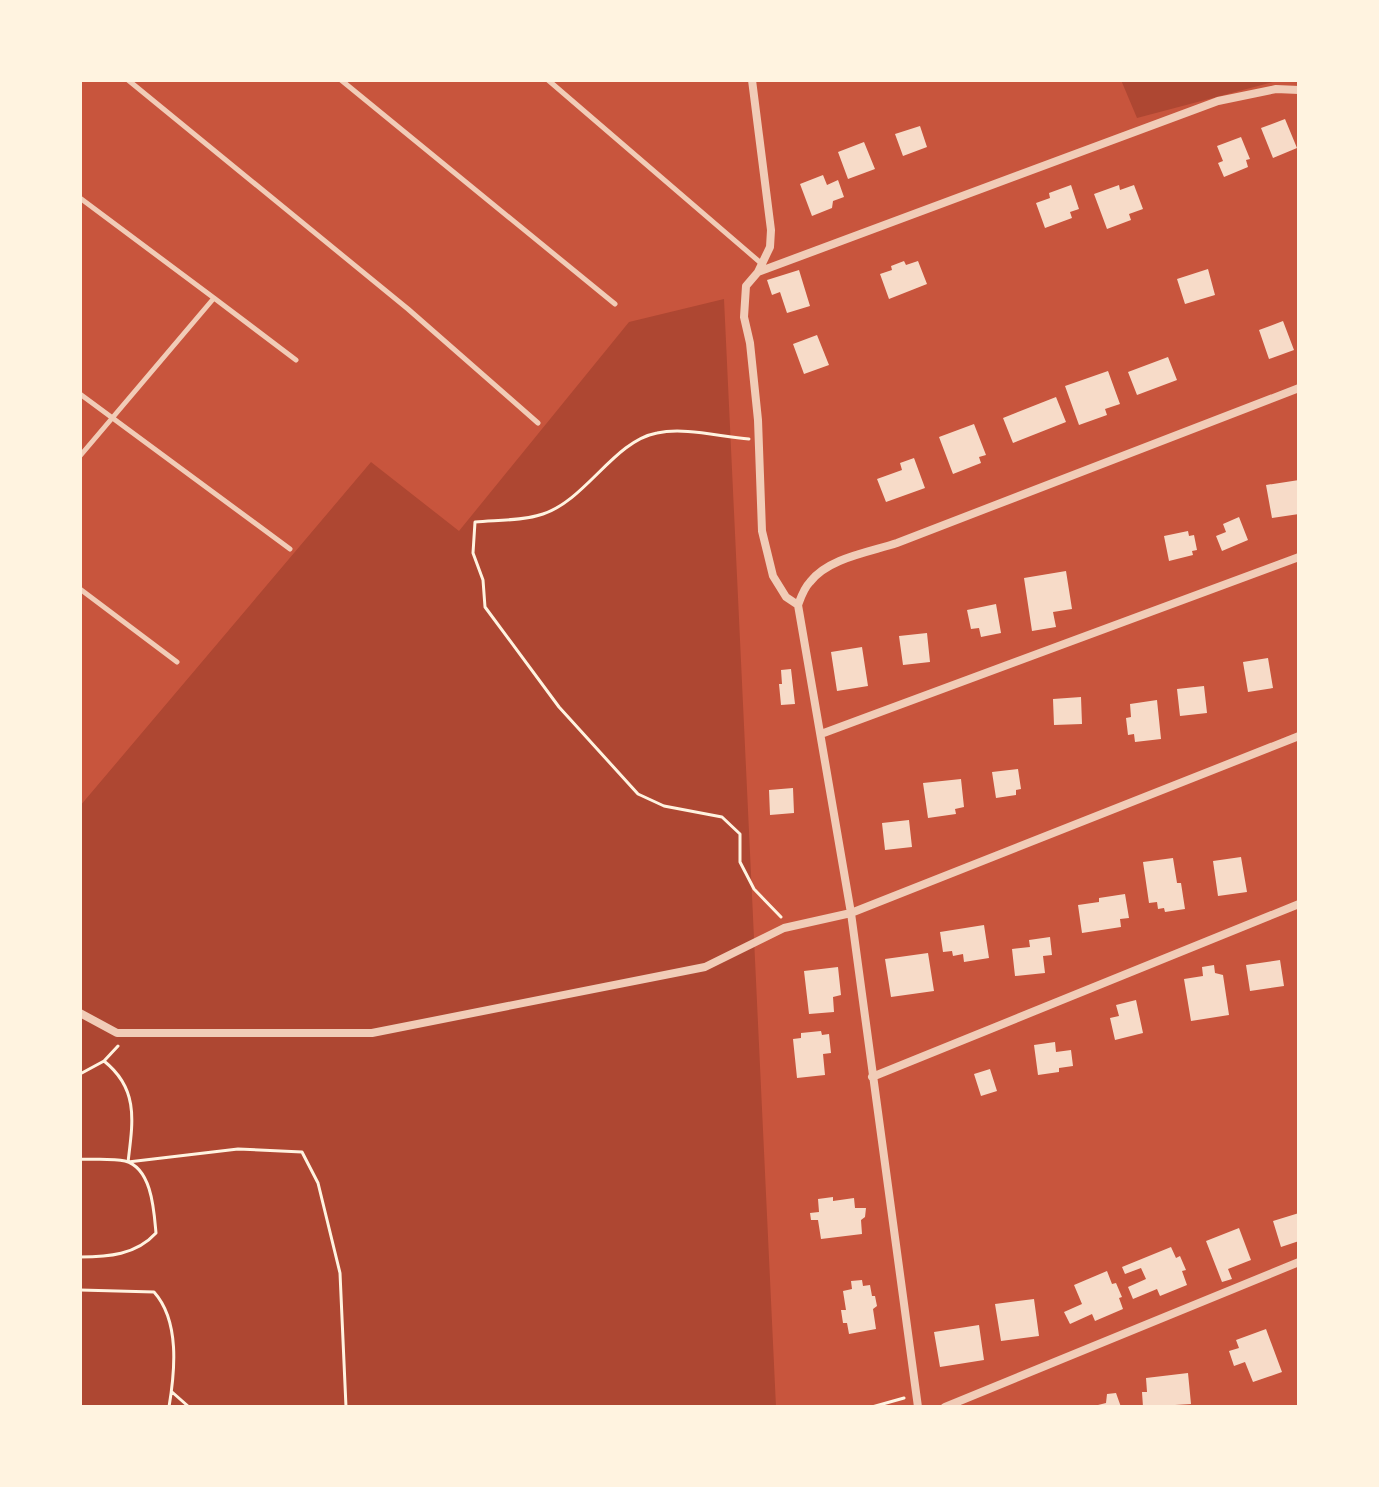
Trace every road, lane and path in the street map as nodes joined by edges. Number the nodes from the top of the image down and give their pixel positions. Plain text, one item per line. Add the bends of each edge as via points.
1 (128, 80) edge
2 (341, 80) edge
3 (548, 80) edge
4 (752, 80) edge
5 (1299, 90) edge
6 (80, 198) edge
7 (761, 269) junction
8 (214, 298) junction
9 (615, 304) dead end
10 (296, 360) dead end
11 (1299, 388) edge
12 (80, 394) edge
13 (111, 419) junction
14 (538, 423) dead end
15 (759, 440) junction
16 (80, 456) edge
17 (290, 549) dead end
18 (1299, 557) edge
19 (80, 589) edge
20 (798, 605) junction
21 (177, 662) dead end
22 (821, 734) junction
23 (1299, 736) edge
24 (1299, 904) edge
25 (851, 913) junction
26 (784, 928) junction
27 (80, 1013) edge
28 (129, 1033) junction
29 (104, 1061) junction
30 (80, 1074) edge
31 (872, 1077) junction
32 (80, 1159) edge
33 (128, 1162) junction
34 (80, 1257) edge
35 (1299, 1262) edge
36 (80, 1290) edge
37 (172, 1392) junction
38 (916, 1394) junction
39 (169, 1407) edge
40 (189, 1407) edge
41 (346, 1407) edge
42 (872, 1407) edge
43 (918, 1407) edge
44 (945, 1407) edge

1 - 14 lane via 408,309
2 - 9 lane
3 - 7 lane
4 - 7 street via 771,230
5 - 7 street via 1276,89 1218,101
6 - 8 lane
7 - 15 street via 746,286 744,317
8 - 10 lane
8 - 13 lane
11 - 20 street via 840,562 807,584
12 - 13 lane
13 - 16 lane
13 - 17 lane
15 - 20 street via 765,551 786,597
15 - 26 path via 656,433 623,450 567,501 543,514 475,522 473,553 485,607 559,707 638,794 664,806 722,817 740,834 740,862
18 - 22 street
19 - 21 lane
20 - 22 street
22 - 25 street
23 - 25 street
24 - 31 street
25 - 26 street
25 - 31 street
26 - 28 street via 705,967 372,1033
27 - 28 street via 117,1033
28 - 29 path
29 - 30 path
29 - 33 path via 119,1073 129,1092
31 - 38 street
32 - 33 path
33 - 34 path via 142,1174 153,1200 156,1233 144,1246 107,1257
33 - 41 path via 238,1149 302,1152 318,1183 340,1273
35 - 44 street
36 - 37 path via 154,1292 160,1298 172,1341
37 - 39 path
37 - 40 path
38 - 42 path
38 - 43 street

